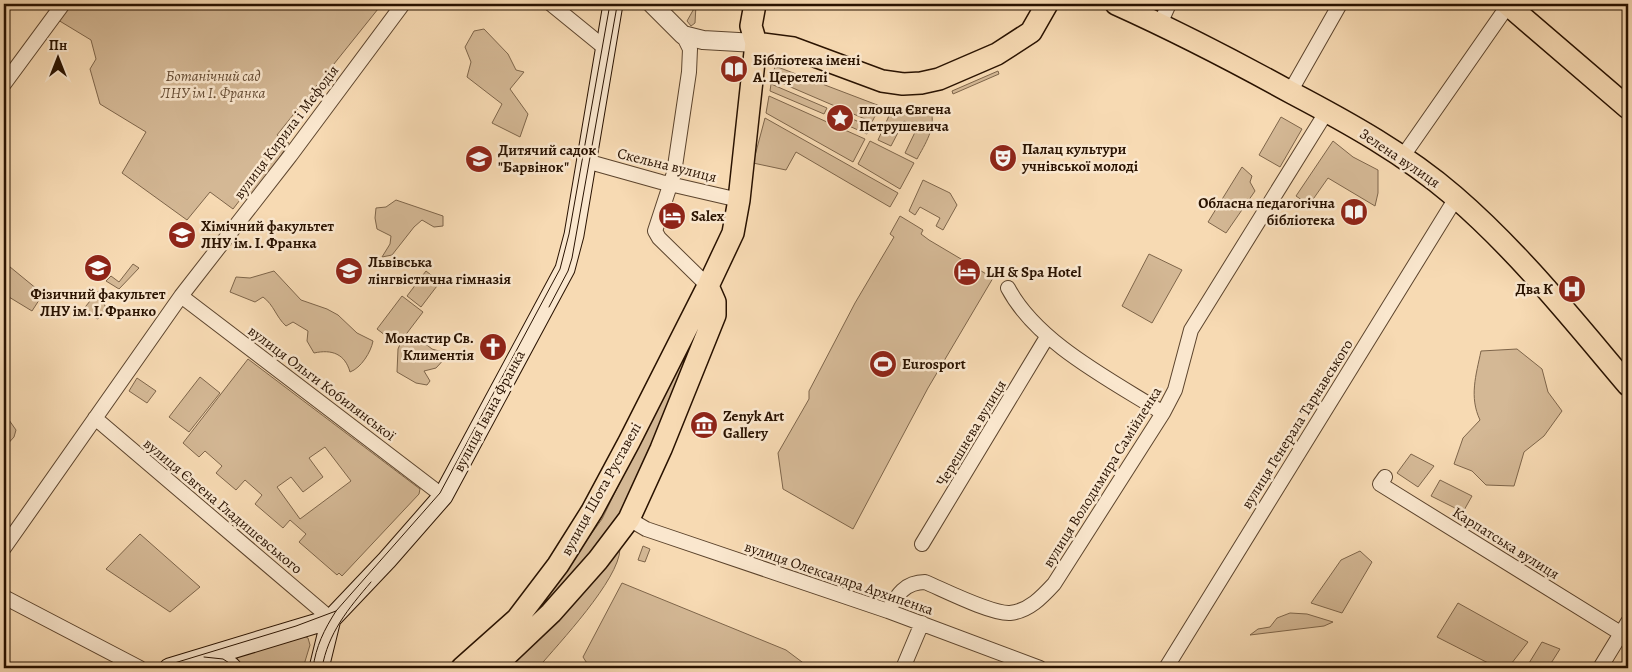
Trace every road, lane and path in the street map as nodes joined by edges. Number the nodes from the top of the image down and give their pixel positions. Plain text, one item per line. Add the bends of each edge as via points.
1 (63, 4) edge
2 (403, 4) edge
3 (550, 4) edge
4 (614, 4) edge
5 (652, 4) edge
6 (755, 4) edge
7 (770, 4) edge
8 (1047, 4) edge
9 (1116, 4) edge
10 (1169, 4) edge
11 (1340, 4) edge
12 (1508, 4) edge
13 (1160, 24) junction
14 (682, 35) junction
15 (756, 43) junction
16 (605, 48) junction
17 (4, 84) edge
18 (1290, 92) junction
19 (1628, 108) edge
20 (1328, 112) junction
21 (1402, 156) junction
22 (586, 165) junction
23 (670, 184) junction
24 (1456, 198) junction
25 (739, 200) junction
26 (708, 286) junction
27 (1008, 288) dead end
28 (181, 296) junction
29 (1047, 337) junction
30 (1628, 386) edge
31 (1163, 413) junction
32 (95, 418) junction
33 (1385, 477) dead end
34 (443, 496) junction
35 (629, 519) junction
36 (922, 544) dead end
37 (4, 548) edge
38 (4, 596) edge
39 (888, 611) junction
40 (331, 619) junction
41 (922, 623) junction
42 (1625, 628) edge
43 (216, 654) junction
44 (140, 668) edge
45 (169, 668) edge
46 (232, 668) edge
47 (319, 668) edge
48 (462, 668) edge
49 (493, 668) edge
50 (903, 668) edge
51 (1040, 668) edge
52 (1166, 668) edge
53 (1600, 668) edge

1 - 17 street
2 - 28 street, вулиця Кирила і Мефодія
3 - 16 street
4 - 16 main road, вулиця Івана Франка
5 - 14 street
6 - 15 main road, вулиця Шота Руставелі via 751,26
7 - 15 main road, вулиця Шота Руставелі via 765,28
8 - 15 main road via 1031,32 997,54 921,83 882,81 793,48
9 - 13 main road, Зелена вулиця
10 - 13 street
11 - 18 street
12 - 19 main road
12 - 21 street
13 - 18 main road, Зелена вулиця
14 - 15 street via 702,40
14 - 23 street via 690,49 689,72
15 - 25 main road, вулиця Шота Руставелі
16 - 22 main road, вулиця Івана Франка
18 - 20 main road, Зелена вулиця
20 - 21 main road, Зелена вулиця
20 - 31 street, вулиця Володимира Самійленка via 1192,330 1175,390
21 - 24 main road, Зелена вулиця
22 - 23 street, Скельна вулиця
22 - 34 main road, вулиця Івана Франка via 565,270
23 - 25 street, Скельна вулиця
23 - 26 street via 655,232
24 - 30 main road, Зелена вулиця via 1541,282
24 - 52 street, вулиця Генерала Тарнавського
25 - 26 main road, вулиця Шота Руставелі via 732,233
26 - 35 main road, вулиця Шота Руставелі via 715,302 715,315
26 - 48 main road, вулиця Шота Руставелі via 592,511 558,565 517,619
27 - 29 street via 1018,306
28 - 32 street, вулиця Кирила і Мефодія
28 - 34 street, вулиця Ольги Кобилянської
29 - 31 street
29 - 36 street, Черешнева вулиця
31 - 39 street, вулиця Володимира Самійленка via 1054,584 1040,600 1023,610 1008,613 990,609 925,582 915,582 898,594
32 - 37 street, вулиця Кирила і Мефодія
32 - 40 street, вулиця Євгена Гладишевського
33 - 42 street, Карпатська вулиця via 1380,484
34 - 40 main road, вулиця Івана Франка
35 - 39 street, вулиця Олександра Архипенка via 646,529
35 - 49 main road, вулиця Шота Руставелі via 551,613
38 - 44 street
39 - 41 street, вулиця Олександра Архипенка
40 - 43 main road
40 - 47 main road
41 - 50 street
41 - 51 street, вулиця Олександра Архипенка
42 - 53 street
43 - 45 main road
43 - 46 main road

